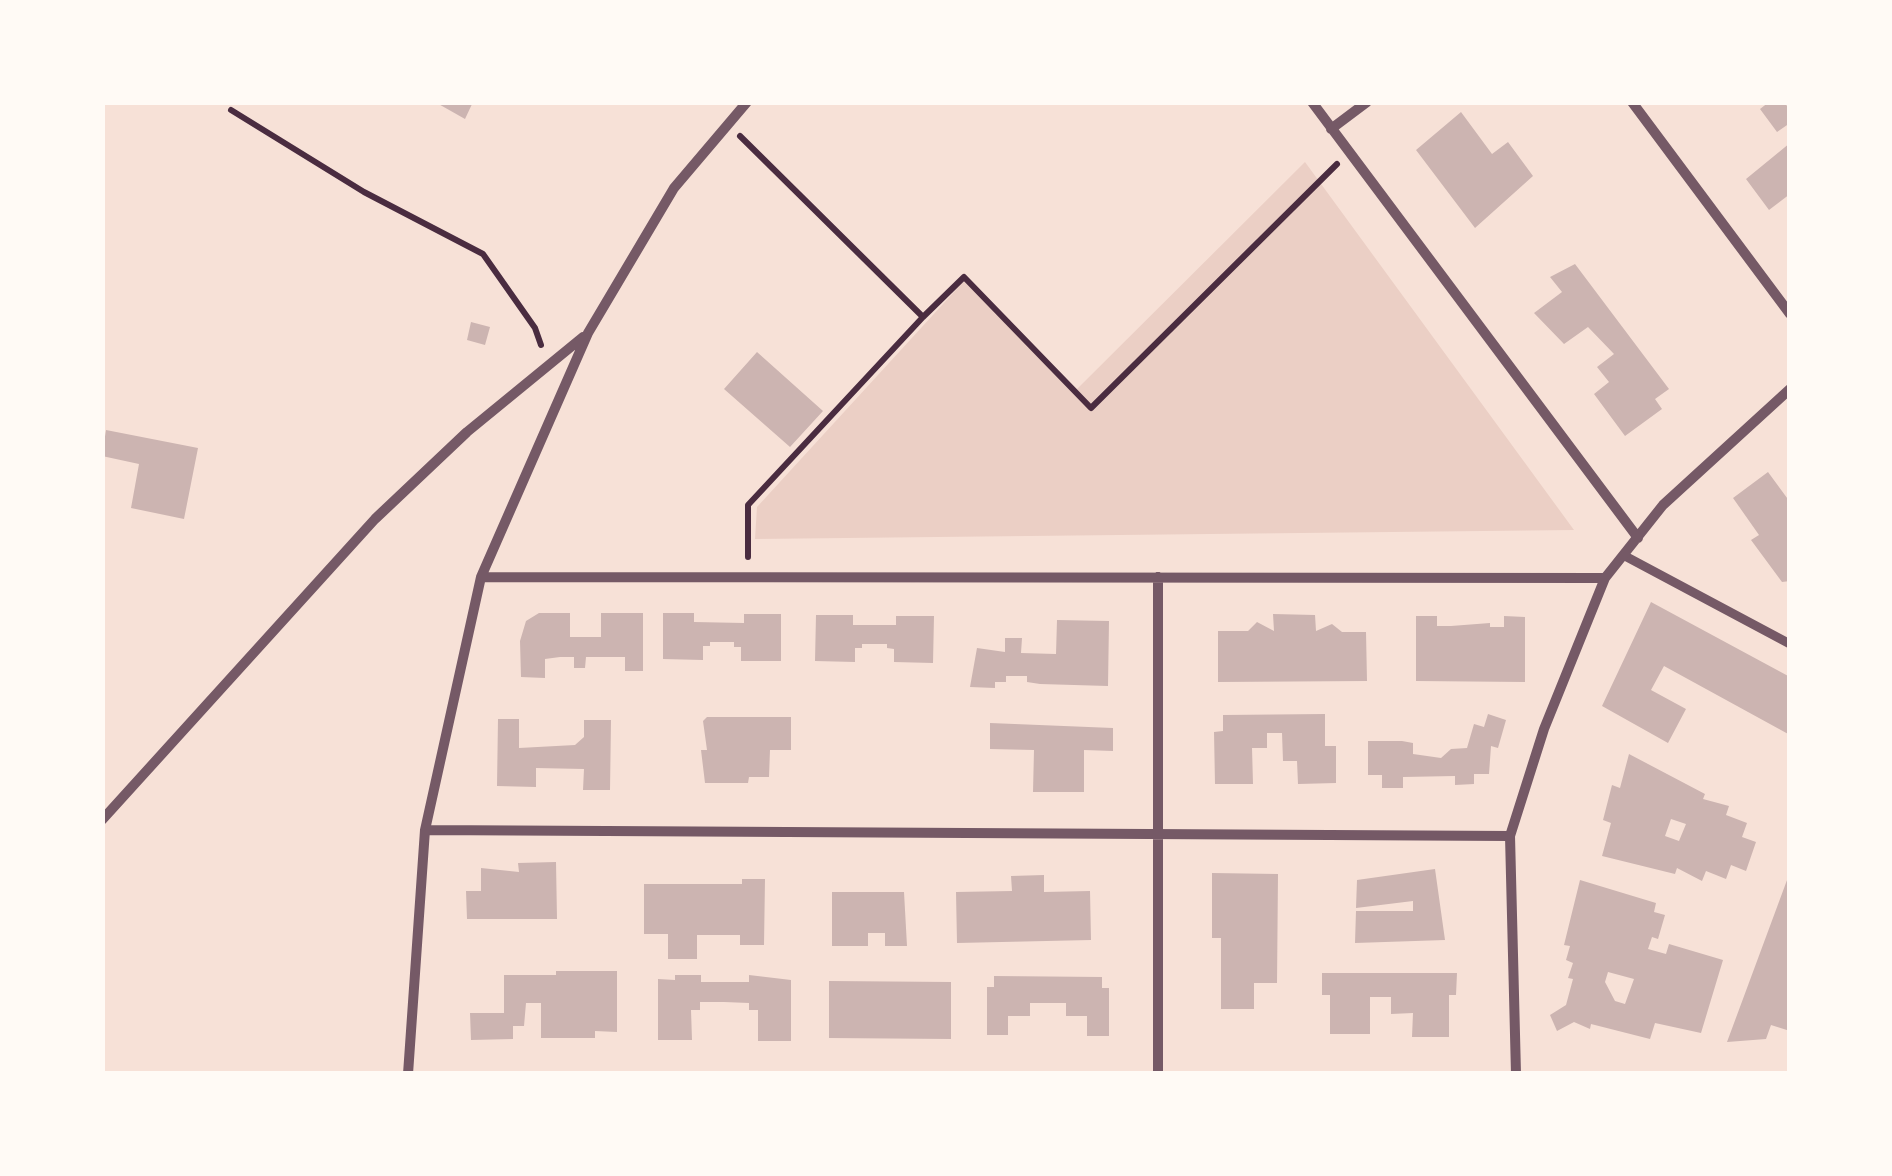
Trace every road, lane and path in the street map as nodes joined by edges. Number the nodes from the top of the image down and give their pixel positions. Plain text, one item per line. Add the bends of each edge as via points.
1 (747, 102) edge
2 (1312, 102) edge
3 (1366, 102) edge
4 (1632, 102) edge
5 (231, 110) dead end
6 (728, 125) junction
7 (1332, 129) junction
8 (1349, 152) junction
9 (1790, 314) edge
10 (922, 317) junction
11 (588, 333) junction
12 (548, 365) junction
13 (1790, 389) edge
14 (1638, 538) junction
15 (1625, 556) junction
16 (481, 577) junction
17 (1158, 577) junction
18 (748, 578) junction
19 (1605, 578) junction
20 (1790, 644) edge
21 (102, 820) edge
22 (424, 830) junction
23 (1158, 834) junction
24 (1510, 836) junction
25 (408, 1074) edge
26 (1158, 1074) edge
27 (1516, 1074) edge

1 - 6 street
2 - 7 street
3 - 7 street
4 - 9 street
5 - 12 path via 482,254 535,328
6 - 10 path
6 - 11 street via 674,188
7 - 8 street
8 - 10 path via 1091,408 964,277
8 - 14 street
10 - 18 path via 748,505
11 - 12 street
11 - 16 street
12 - 21 street via 376,518
13 - 14 street via 1663,505
14 - 15 street
15 - 19 street
15 - 20 street
16 - 18 street
16 - 22 street
17 - 18 street
17 - 19 street
17 - 23 street
19 - 24 street via 1544,729
22 - 23 street
22 - 25 street
23 - 24 street
23 - 26 street
24 - 27 street

